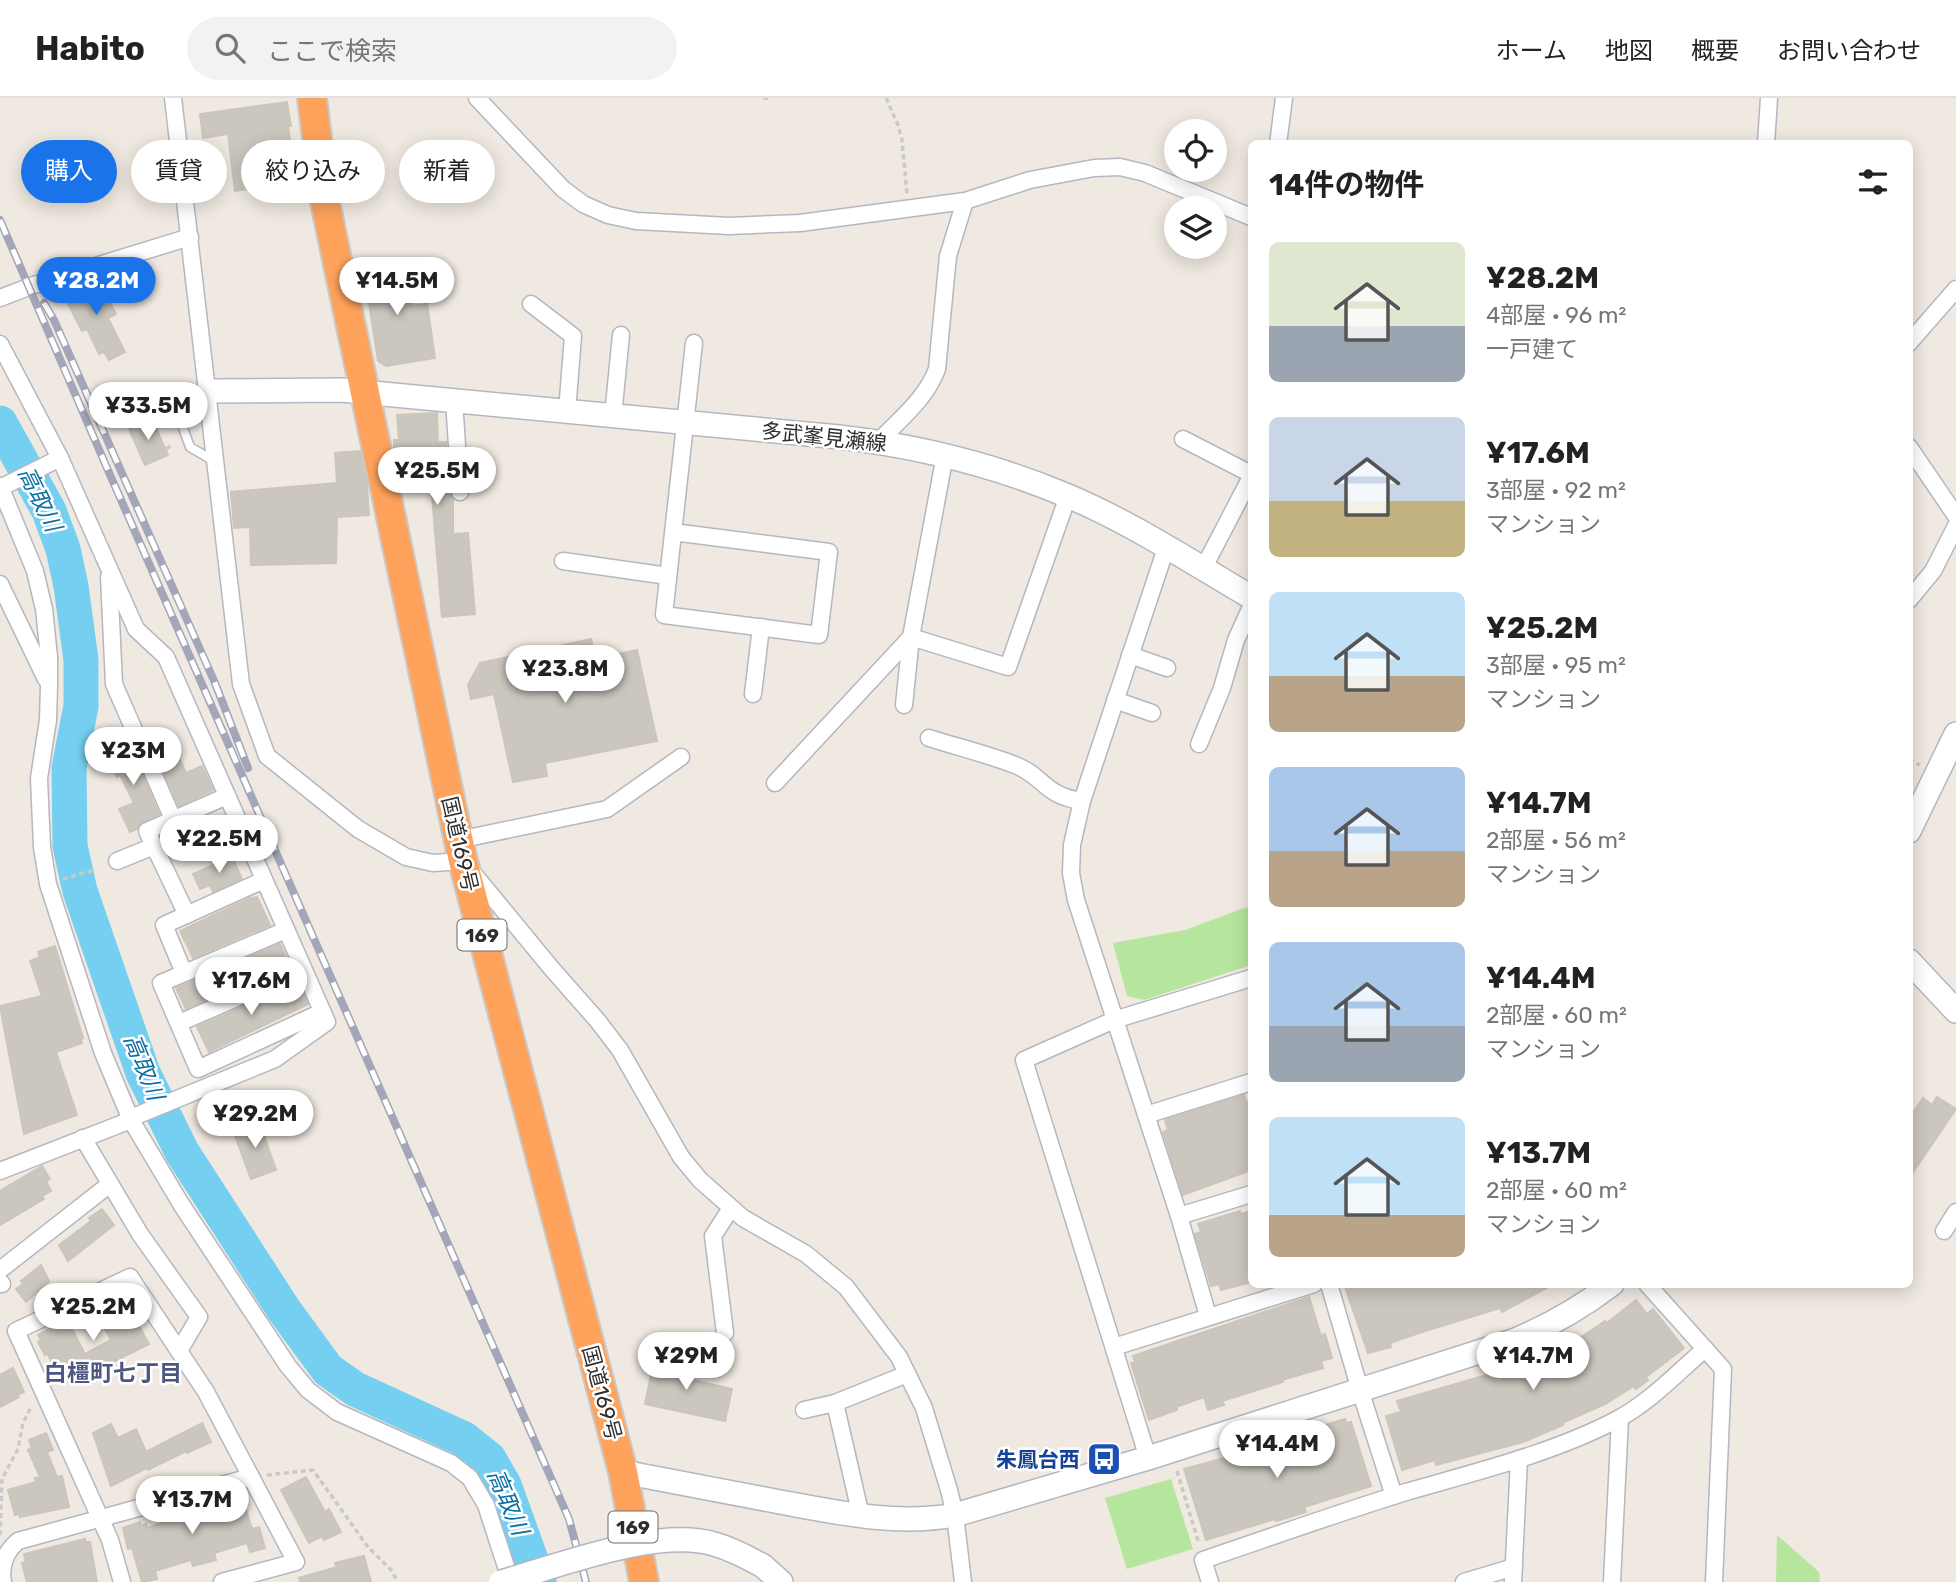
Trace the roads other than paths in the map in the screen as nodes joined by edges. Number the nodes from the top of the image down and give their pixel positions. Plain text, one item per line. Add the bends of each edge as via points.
1 (173, 98) edge
2 (312, 98) edge
3 (477, 98) edge
4 (1284, 98) edge
5 (1769, 98) edge
6 (1279, 140) edge
7 (1766, 140) edge
8 (965, 201) junction
9 (1248, 216) edge
10 (190, 237) junction
11 (1956, 289) edge
12 (0, 299) edge
13 (531, 304) dead end
14 (621, 335) dead end
15 (1913, 338) edge
16 (0, 344) edge
17 (694, 344) dead end
18 (365, 392) junction
19 (208, 396) junction
20 (454, 400) junction
21 (567, 411) junction
22 (613, 416) junction
23 (686, 422) junction
24 (1183, 439) dead end
25 (877, 442) junction
26 (1913, 453) edge
27 (945, 456) junction
28 (57, 459) junction
29 (214, 461) junction
30 (1248, 474) edge
31 (1248, 482) edge
32 (2, 486) edge
33 (460, 492) dead end
34 (1068, 496) junction
35 (1956, 516) edge
36 (1956, 526) edge
37 (673, 532) junction
38 (1166, 548) junction
39 (563, 561) dead end
40 (109, 568) junction
41 (1203, 569) junction
42 (668, 576) junction
43 (0, 584) edge
44 (1248, 595) edge
45 (1913, 595) edge
46 (1248, 614) edge
47 (761, 627) junction
48 (911, 637) junction
49 (1130, 655) junction
50 (1167, 668) dead end
51 (49, 685) junction
52 (753, 694) dead end
53 (1115, 700) junction
54 (904, 705) dead end
55 (1153, 713) dead end
56 (1956, 734) edge
57 (929, 738) dead end
58 (1199, 744) dead end
59 (681, 757) dead end
60 (775, 783) dead end
61 (227, 796) junction
62 (1082, 801) junction
63 (173, 819) junction
64 (1913, 823) edge
65 (154, 846) junction
66 (460, 851) junction
67 (117, 862) dead end
68 (264, 880) junction
69 (187, 915) junction
70 (286, 930) junction
71 (1913, 965) edge
72 (303, 969) junction
73 (184, 973) junction
74 (1248, 979) edge
75 (1956, 1011) edge
76 (322, 1012) junction
77 (1114, 1020) junction
78 (179, 1023) junction
79 (1248, 1083) edge
80 (1146, 1115) junction
81 (135, 1118) junction
82 (83, 1138) junction
83 (0, 1171) edge
84 (110, 1184) junction
85 (1248, 1195) edge
86 (732, 1208) junction
87 (1956, 1212) edge
88 (1179, 1216) junction
89 (1944, 1231) dead end
90 (1, 1279) edge
91 (1301, 1288) edge
92 (1330, 1288) edge
93 (1607, 1288) edge
94 (1651, 1288) edge
95 (1208, 1316) junction
96 (725, 1332) dead end
97 (1114, 1347) junction
98 (1705, 1349) junction
99 (179, 1350) junction
100 (907, 1374) junction
101 (1360, 1390) junction
102 (835, 1403) junction
103 (804, 1410) dead end
104 (1620, 1418) junction
105 (1149, 1458) junction
106 (1519, 1459) junction
107 (623, 1472) junction
108 (251, 1477) junction
109 (1394, 1496) junction
110 (955, 1515) junction
111 (861, 1516) junction
112 (100, 1517) junction
113 (1513, 1574) edge
114 (3, 1582) edge
115 (122, 1582) edge
116 (222, 1582) edge
117 (501, 1582) edge
118 (511, 1582) edge
119 (643, 1582) edge
120 (781, 1582) edge
121 (963, 1582) edge
122 (1210, 1582) edge
123 (1464, 1582) edge
124 (1612, 1582) edge
125 (1714, 1582) edge

1 - 10 street
2 - 18 highway, 国道169号 / 169 via 325,202
3 - 8 street via 563,189 608,215 636,221 729,226 800,223
4 - 6 street
5 - 7 street
8 - 9 street via 1030,180 1120,167
8 - 25 street via 948,256 934,378 916,404
10 - 12 street
10 - 19 street
11 - 15 street
13 - 21 street via 573,336
14 - 22 street
16 - 28 street
17 - 23 street
18 - 19 street, 多武峯見瀬線
18 - 20 street, 多武峯見瀬線
18 - 66 highway, 国道169号 / 169
19 - 29 street
19 - 29 lane via 182,425 190,447
20 - 21 street, 多武峯見瀬線
20 - 33 street
21 - 22 street, 多武峯見瀬線
22 - 23 street, 多武峯見瀬線
23 - 25 street, 多武峯見瀬線
23 - 37 street
24 - 30 street
25 - 27 street, 多武峯見瀬線
26 - 35 street
27 - 34 street, 多武峯見瀬線
27 - 48 street
28 - 32 street
28 - 40 street
29 - 66 street via 242,684 267,756 358,829 406,857 433,863
31 - 41 street
32 - 51 street via 35,571 44,609
34 - 38 street, 多武峯見瀬線
34 - 48 street via 1008,667
36 - 45 street via 1933,571
37 - 42 street
37 - 47 street via 829,552 819,635
38 - 41 street, 多武峯見瀬線
38 - 49 street
39 - 42 street
40 - 61 street via 136,629 166,657
40 - 63 street via 114,684
41 - 44 street, 多武峯見瀬線
42 - 47 street via 664,615
43 - 51 street
46 - 58 street
47 - 52 street
48 - 54 street
48 - 60 street
49 - 50 street
49 - 53 street
51 - 81 street via 39,778 48,884 103,1053
53 - 55 street
53 - 62 street
56 - 64 street
57 - 62 street via 1016,765 1062,798
59 - 66 street via 607,809
61 - 63 street
61 - 68 street
62 - 77 street via 1071,873
63 - 65 street via 147,831
65 - 67 street
65 - 69 street
66 - 86 street via 620,1050 681,1157 699,1180
66 - 107 highway, 国道169号 / 169
68 - 69 street
68 - 70 street
69 - 73 street via 164,925
70 - 72 street
70 - 73 street
71 - 75 street
72 - 76 street
72 - 78 street
73 - 78 street via 161,983
74 - 77 street
76 - 78 street via 198,1069
76 - 81 street via 327,1022 275,1059
77 - 80 street
77 - 97 street via 1024,1060
79 - 80 street
80 - 88 street
81 - 82 street
81 - 118 street via 181,1204 288,1366 308,1390 337,1412 451,1463 470,1478 486,1505
82 - 83 street
82 - 84 street
84 - 90 street
84 - 99 street via 199,1317
85 - 88 street
86 - 96 street via 713,1236
86 - 100 street via 806,1254 846,1287
87 - 89 street
88 - 95 street
91 - 95 street
92 - 101 street
93 - 101 street via 1580,1308 1513,1341
94 - 98 street
95 - 97 street
97 - 105 street
98 - 104 street
98 - 125 street via 1723,1369
99 - 108 street
99 - 112 street via 130,1277 16,1331
100 - 102 street
100 - 110 street via 924,1408
101 - 105 street
101 - 109 street
102 - 103 street
102 - 111 street
104 - 106 street
104 - 124 street
105 - 110 street
106 - 109 street
106 - 113 street
107 - 111 street
107 - 119 highway, 国道169号 / 169
108 - 112 street
108 - 116 street via 296,1562
109 - 122 street via 1203,1560
110 - 111 street via 902,1520
110 - 121 street
112 - 114 street via 18,1541 3,1560
112 - 115 street
113 - 123 street
117 - 120 street, bridge via 655,1540 684,1539 740,1553

